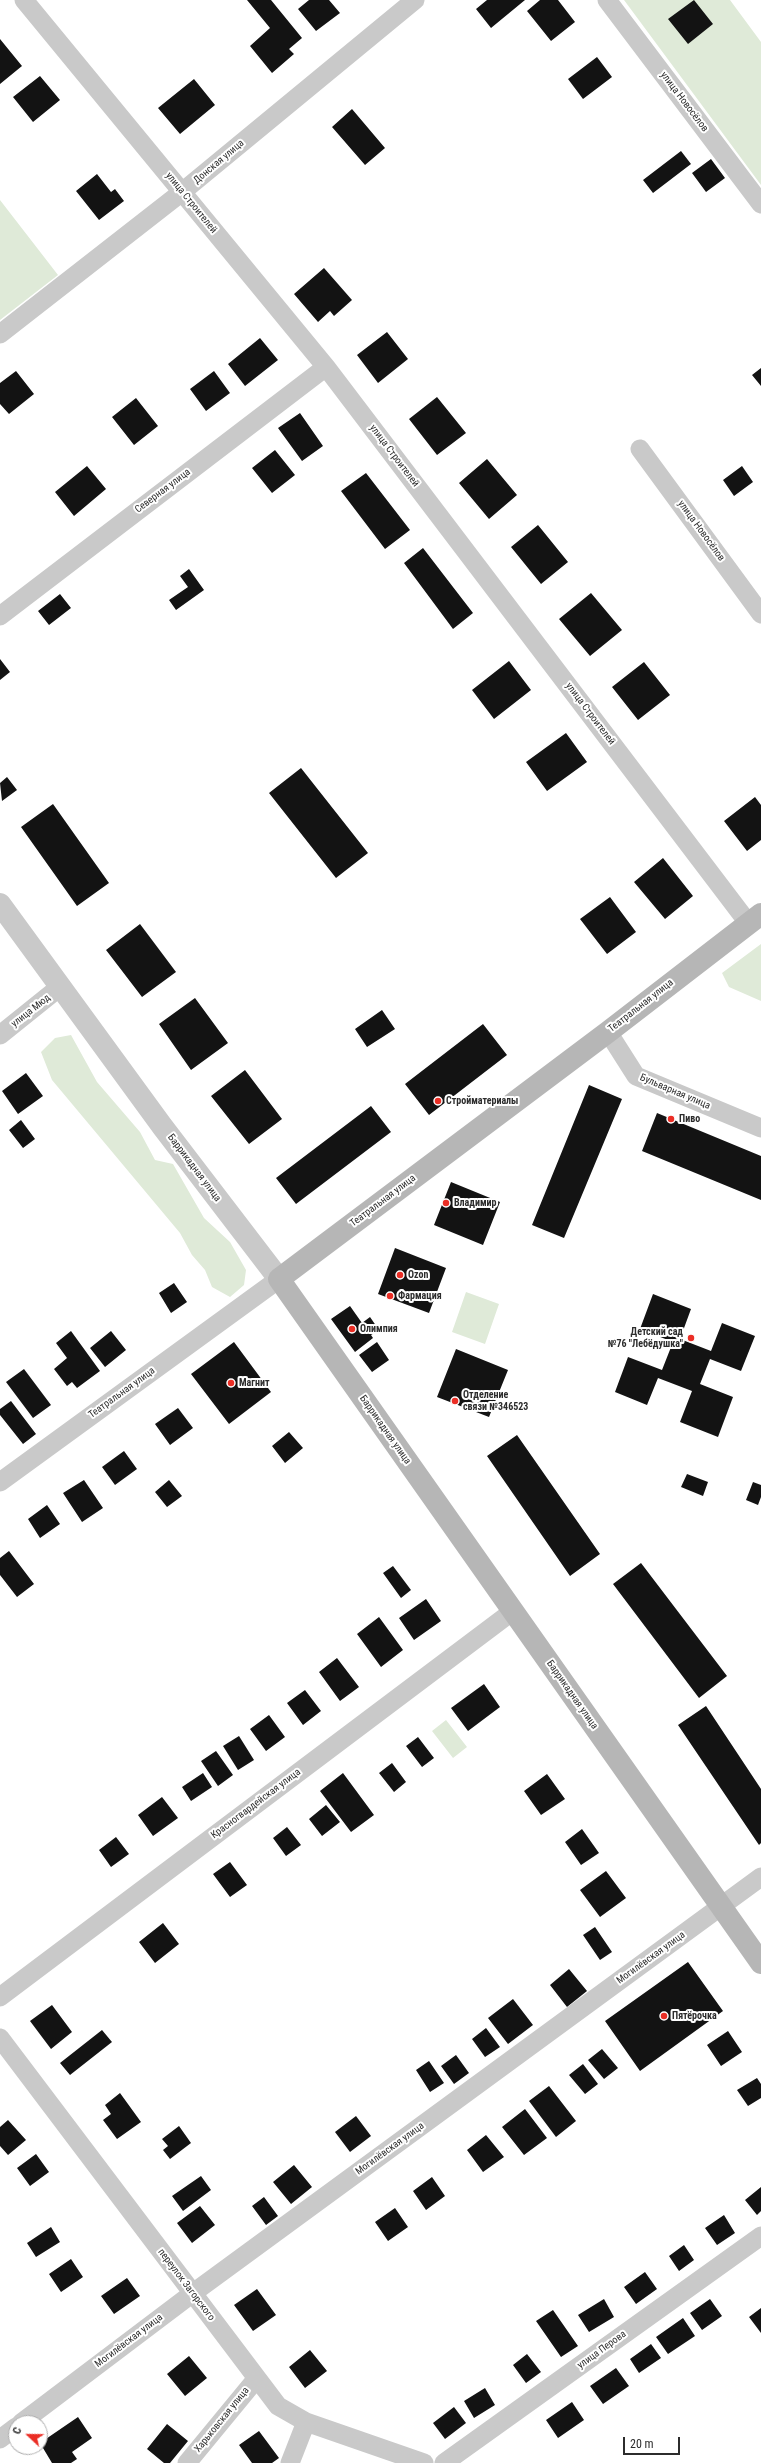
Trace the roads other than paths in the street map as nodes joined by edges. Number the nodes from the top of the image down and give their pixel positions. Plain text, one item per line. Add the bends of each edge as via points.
1 (24, 0) edge
2 (415, 0) edge
3 (607, 0) edge
4 (182, 192) junction
5 (761, 204) edge
6 (0, 334) edge
7 (326, 367) junction
8 (640, 449) dead end
9 (761, 614) edge
10 (0, 616) edge
11 (0, 904) edge
12 (755, 919) edge
13 (61, 986) junction
14 (608, 1032) junction
15 (0, 1035) edge
16 (761, 1128) edge
17 (279, 1279) junction
18 (0, 1482) edge
19 (512, 1611) junction
20 (761, 1877) edge
21 (721, 1907) junction
22 (761, 1963) edge
23 (0, 1997) edge
24 (0, 2038) edge
25 (761, 2236) edge
26 (193, 2293) junction
27 (256, 2378) junction
28 (32, 2415) edge
29 (306, 2422) junction
30 (8, 2432) edge
31 (0, 2439) edge
32 (187, 2463) edge
33 (290, 2463) edge
34 (424, 2463) edge
35 (444, 2463) edge

1 - 4 street, улица Строителей
2 - 4 street, Донская улица
3 - 5 street, улица Новосёлов
4 - 6 street, Донская улица
4 - 7 street, улица Строителей
7 - 10 street, Северная улица
7 - 12 street, улица Строителей
8 - 9 street, улица Новосёлов
11 - 13 street, Баррикадная улица
12 - 14 main road, Театральная улица
13 - 15 street, улица Мюд
13 - 17 street, Баррикадная улица via 162,1126
14 - 16 street, Бульварная улица via 636,1076
14 - 17 main road, Театральная улица
17 - 18 street, Театральная улица
17 - 19 main road, Баррикадная улица
19 - 21 main road, Баррикадная улица
19 - 23 street, Красногвардейская улица
20 - 21 street, Могилёвская улица
21 - 22 main road, Баррикадная улица
21 - 26 street, Могилёвская улица
24 - 26 street, переулок Загорского
25 - 35 street, улица Перова
26 - 27 street, переулок Загорского
26 - 28 street, Могилёвская улица
27 - 29 street, переулок Загорского via 278,2406
27 - 32 street, Харьковская улица
29 - 33 street
29 - 34 street, переулок Загорского
30 - 31 street

